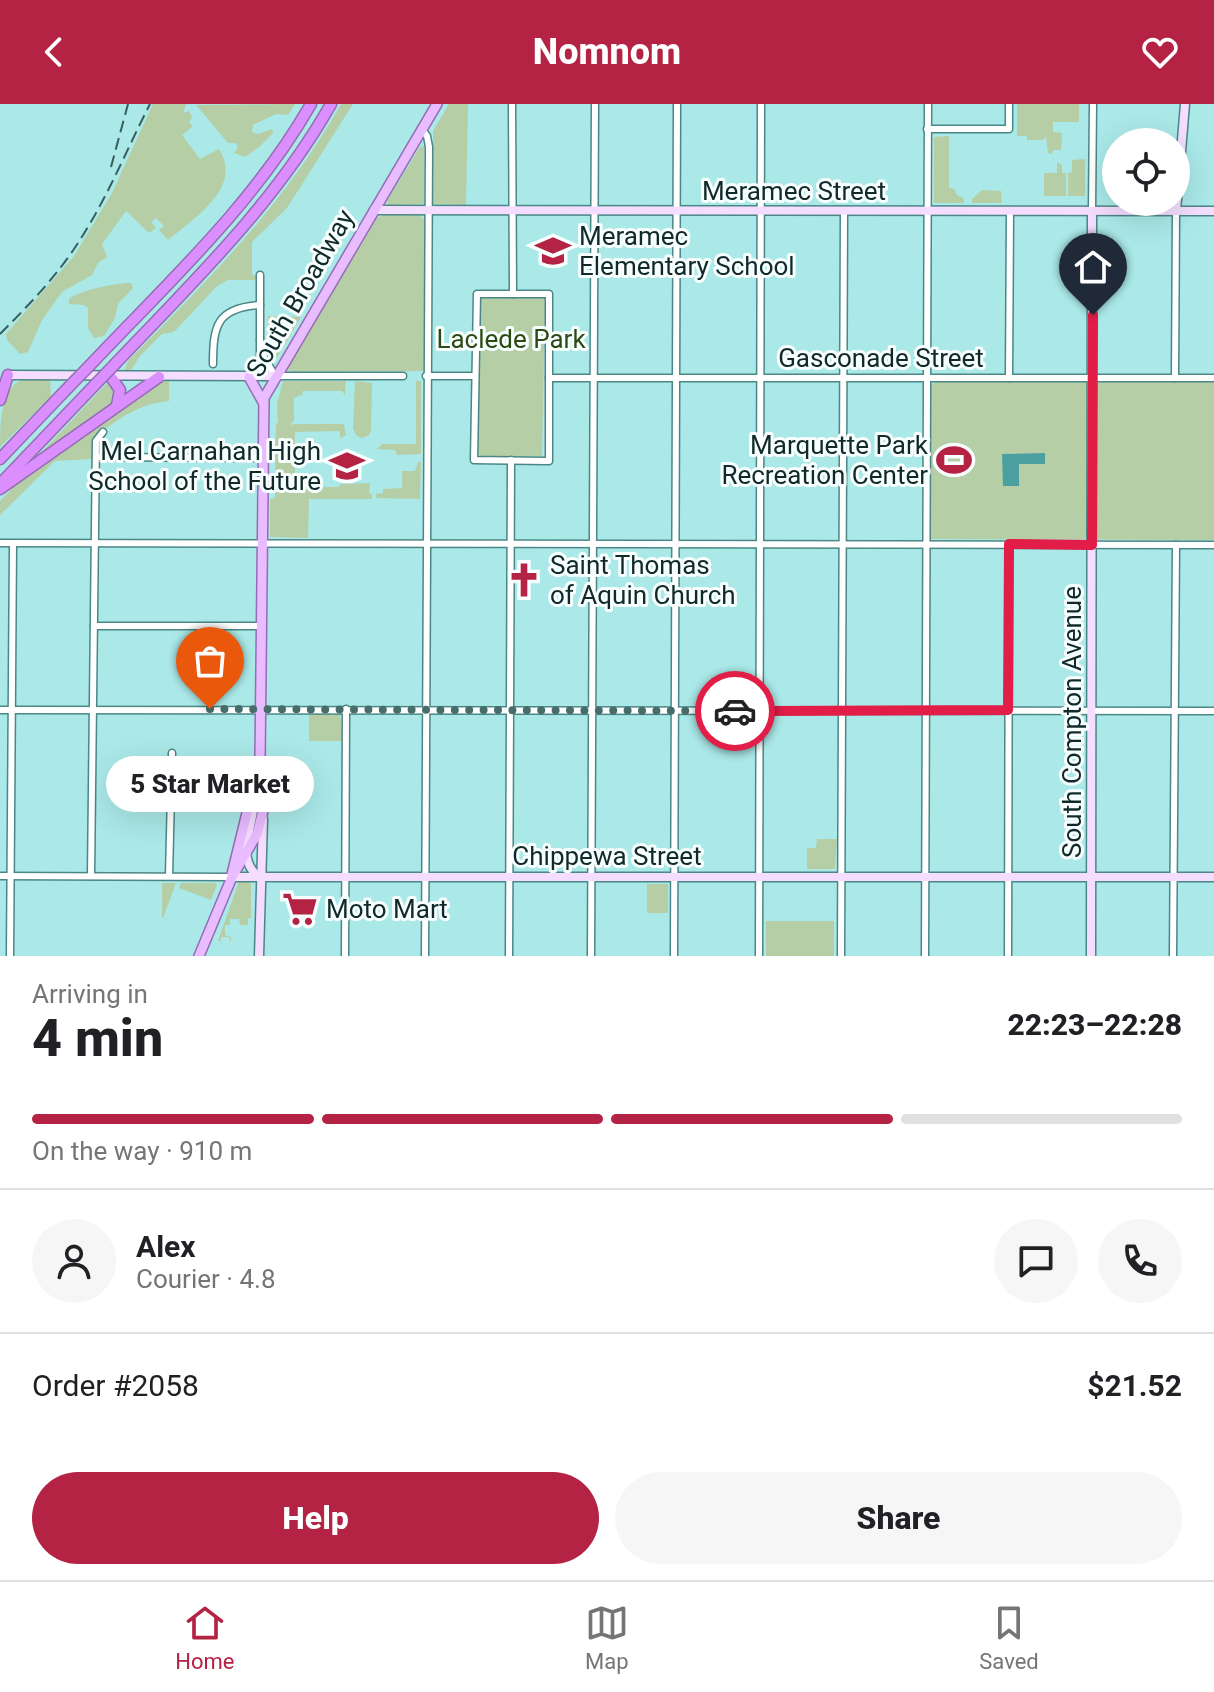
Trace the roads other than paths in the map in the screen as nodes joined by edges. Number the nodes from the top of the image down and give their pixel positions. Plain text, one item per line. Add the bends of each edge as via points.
1 (311, 104) edge
2 (331, 104) edge
3 (437, 104) edge
4 (512, 104) edge
5 (595, 104) edge
6 (677, 104) edge
7 (761, 104) edge
8 (928, 104) edge
9 (1009, 104) edge
10 (1093, 104) edge
11 (1185, 104) edge
12 (1183, 128) edge
13 (422, 129) junction
14 (927, 129) junction
15 (374, 210) junction
16 (429, 210) junction
17 (512, 210) junction
18 (594, 210) junction
19 (677, 210) junction
20 (761, 210) junction
21 (844, 211) junction
22 (927, 211) junction
23 (1010, 211) junction
24 (1092, 211) junction
25 (1102, 211) edge
26 (1190, 211) edge
27 (1214, 211) edge
28 (1176, 216) edge
29 (260, 275) dead end
30 (513, 294) junction
31 (260, 305) junction
32 (260, 340) junction
33 (213, 364) dead end
34 (4, 375) edge
35 (255, 376) junction
36 (275, 376) junction
37 (403, 376) dead end
38 (426, 376) junction
39 (475, 376) junction
40 (111, 377) junction
41 (159, 377) junction
42 (549, 378) junction
43 (593, 378) junction
44 (676, 378) junction
45 (760, 378) junction
46 (843, 378) junction
47 (925, 378) junction
48 (1009, 378) junction
49 (1093, 378) junction
50 (1175, 378) junction
51 (1214, 378) edge
52 (0, 400) edge
53 (263, 403) junction
54 (117, 405) junction
55 (103, 432) dead end
56 (96, 457) junction
57 (262, 458) junction
58 (0, 459) edge
59 (511, 460) junction
60 (0, 487) edge
61 (0, 543) edge
62 (262, 543) junction
63 (426, 543) junction
64 (510, 543) junction
65 (593, 543) junction
66 (760, 543) junction
67 (13, 544) junction
68 (95, 544) junction
69 (676, 544) junction
70 (843, 544) junction
71 (926, 544) junction
72 (1009, 544) junction
73 (1092, 545) junction
74 (1176, 545) junction
75 (1214, 545) edge
76 (94, 626) junction
77 (261, 626) junction
78 (95, 708) junction
79 (261, 709) junction
80 (346, 709) junction
81 (426, 709) junction
82 (510, 709) junction
83 (0, 710) edge
84 (12, 710) junction
85 (592, 710) junction
86 (675, 710) junction
87 (925, 710) junction
88 (1008, 710) junction
89 (759, 711) junction
90 (1092, 711) junction
91 (1174, 711) junction
92 (1214, 711) edge
93 (842, 712) junction
94 (172, 753) dead end
95 (260, 761) junction
96 (253, 794) junction
97 (263, 811) junction
98 (247, 855) junction
99 (0, 876) edge
100 (11, 876) junction
101 (91, 876) junction
102 (169, 876) junction
103 (346, 876) junction
104 (509, 876) junction
105 (674, 876) junction
106 (841, 876) junction
107 (232, 877) junction
108 (260, 877) junction
109 (425, 877) junction
110 (591, 877) junction
111 (759, 877) junction
112 (924, 877) junction
113 (1009, 877) junction
114 (1092, 877) junction
115 (1175, 877) junction
116 (1214, 877) edge
117 (10, 956) edge
118 (199, 956) edge
119 (259, 956) edge
120 (345, 956) edge
121 (425, 956) edge
122 (509, 956) edge
123 (591, 956) edge
124 (674, 956) edge
125 (759, 956) edge
126 (841, 956) edge
127 (925, 956) edge
128 (1008, 956) edge
129 (1091, 956) edge
130 (1173, 956) edge

1 - 58 highway, bridge via 235,211
2 - 60 highway, bridge via 262,207
3 - 13 main road, South Broadway
4 - 17 street
5 - 18 street
6 - 19 street
7 - 20 street
8 - 14 street
9 - 14 street via 1009,129
10 - 24 street, South Compton Avenue
11 - 12 street
13 - 15 main road, South Broadway
13 - 16 street via 429,143
14 - 22 street
15 - 16 street, Meramec Street
15 - 36 main road, South Broadway
16 - 17 street, Meramec Street
16 - 38 street
17 - 18 street, Meramec Street
17 - 30 street
18 - 19 street, Meramec Street
18 - 43 street
19 - 20 street, Meramec Street
19 - 44 street
20 - 21 street, Meramec Street
20 - 45 street
21 - 22 street, Meramec Street
21 - 46 street
22 - 23 street, Meramec Street
22 - 47 street
23 - 24 street, Meramec Street
23 - 48 street
24 - 25 street, Meramec Street
24 - 49 street, South Compton Avenue
26 - 27 street, Meramec Street
28 - 50 street
29 - 31 street
30 - 39 street via 477,294
30 - 42 street via 549,294
31 - 32 street
31 - 33 street via 239,306 217,325
32 - 35 street
32 - 36 street
34 - 40 street
34 - 52 highway
35 - 36 street
35 - 41 street
35 - 53 main road
36 - 37 street
36 - 53 main road, South Broadway
38 - 39 street
38 - 63 street
39 - 59 street via 474,460
40 - 41 street
40 - 54 highway via 120,390
41 - 54 highway
42 - 43 street, Gasconade Street
42 - 59 street via 549,461
43 - 44 street, Gasconade Street
43 - 65 street
44 - 45 street, Gasconade Street
44 - 69 street
45 - 46 street, Gasconade Street
45 - 66 street
46 - 47 street, Gasconade Street
46 - 70 street
47 - 48 street, Gasconade Street
47 - 71 street
48 - 49 street, Gasconade Street
49 - 50 street, Gasconade Street
49 - 73 street, South Compton Avenue
50 - 51 street, Gasconade Street
53 - 57 main road, South Broadway
54 - 60 highway
55 - 56 street via 96,441
56 - 57 street
56 - 68 street
57 - 62 main road, South Broadway
59 - 64 street
61 - 67 street
62 - 63 street
62 - 68 street
62 - 77 main road, South Broadway
63 - 64 street
63 - 81 street
64 - 65 street
64 - 82 street
65 - 69 street
65 - 85 street
66 - 69 street
66 - 70 street
66 - 89 street
67 - 68 street
67 - 84 street
68 - 76 street
69 - 86 street
70 - 71 street
70 - 93 street
71 - 72 street
71 - 87 street
72 - 73 street
72 - 88 street
73 - 74 street
73 - 90 street, South Compton Avenue
74 - 75 street
74 - 91 street
76 - 77 street
76 - 78 street
77 - 79 main road, South Broadway
78 - 79 street
78 - 84 street
78 - 101 street
79 - 80 street
79 - 95 main road, South Broadway
80 - 81 street
80 - 103 street
81 - 82 street
81 - 109 street
82 - 85 street
82 - 104 street
83 - 84 street
84 - 100 street
85 - 86 street
85 - 110 street
86 - 89 street
86 - 105 street
87 - 88 street
87 - 93 street
87 - 112 street
88 - 90 street
88 - 113 street
89 - 93 street
89 - 111 street
90 - 91 street
90 - 114 street, South Compton Avenue
91 - 92 street
91 - 115 street
93 - 106 street
94 - 102 street
95 - 96 main road, South Broadway
95 - 97 main road, South Broadway
96 - 98 street
96 - 107 main road, South Broadway
97 - 98 main road, South Broadway
97 - 108 street
98 - 107 main road, South Broadway
98 - 108 street
99 - 100 street, Chippewa Street
100 - 101 street, Chippewa Street
100 - 117 street
101 - 102 street, Chippewa Street
102 - 107 street, Chippewa Street
103 - 108 street, Chippewa Street
103 - 109 street, Chippewa Street
103 - 120 street
104 - 109 street, Chippewa Street
104 - 110 street, Chippewa Street
104 - 122 street
105 - 110 street, Chippewa Street
105 - 111 street, Chippewa Street
105 - 124 street
106 - 111 street, Chippewa Street
106 - 112 street, Chippewa Street
106 - 126 street
107 - 108 street, Chippewa Street
107 - 118 main road, South Broadway
108 - 119 street
109 - 121 street
110 - 123 street
111 - 125 street
112 - 113 street, Chippewa Street
112 - 127 street
113 - 114 street, Chippewa Street
113 - 128 street
114 - 115 street, Chippewa Street
114 - 129 street, South Compton Avenue
115 - 116 street, Chippewa Street
115 - 130 street

